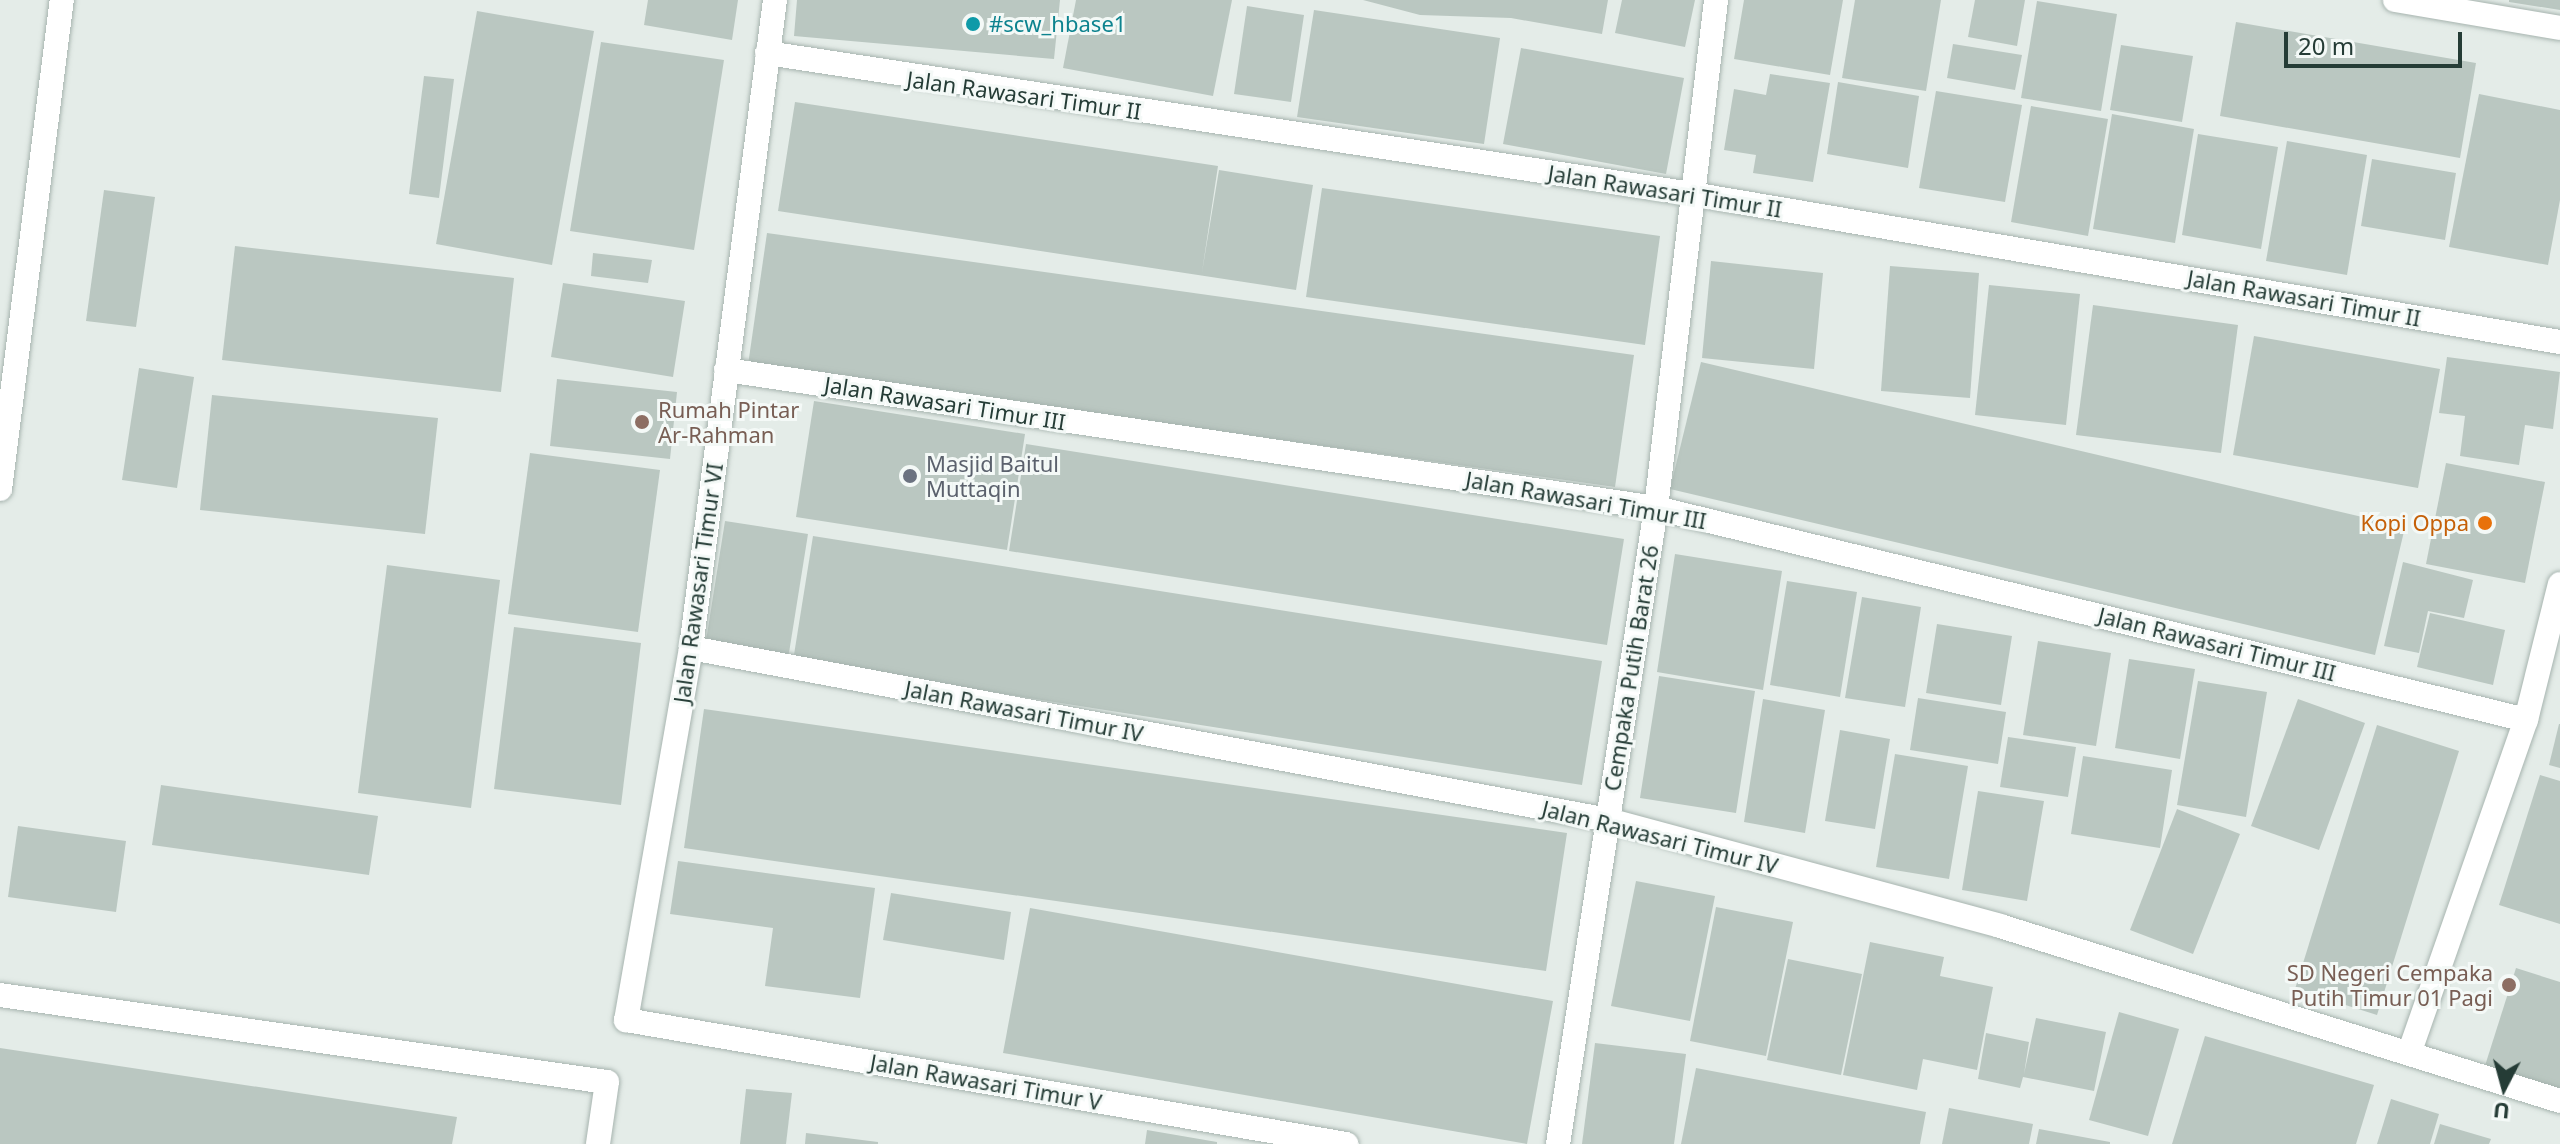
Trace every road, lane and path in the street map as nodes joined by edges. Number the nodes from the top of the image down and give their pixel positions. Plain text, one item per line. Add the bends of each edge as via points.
1 (62, 0) edge
2 (775, 0) edge
3 (1716, 0) edge
4 (2395, 0) edge
5 (2560, 28) edge
6 (767, 53) junction
7 (1692, 194) junction
8 (2560, 342) edge
9 (726, 370) junction
10 (0, 489) edge
11 (1656, 508) junction
12 (2560, 584) edge
13 (691, 648) junction
14 (2526, 720) junction
15 (1608, 820) junction
16 (0, 995) edge
17 (626, 1020) joint
18 (2411, 1048) junction
19 (2560, 1101) edge
20 (598, 1144) edge
21 (1346, 1144) edge
22 (1558, 1144) edge

1 - 10 street
2 - 6 street, Jalan Rawasari Timur VI
3 - 7 street, Cempaka Putih Barat 26
4 - 5 street
6 - 7 street, Jalan Rawasari Timur II
6 - 9 street, Jalan Rawasari Timur VI
7 - 8 street, Jalan Rawasari Timur II
7 - 11 street, Cempaka Putih Barat 26
9 - 11 street, Jalan Rawasari Timur III
9 - 13 street, Jalan Rawasari Timur VI
11 - 14 street, Jalan Rawasari Timur III
11 - 15 street, Cempaka Putih Barat 26
12 - 14 street
13 - 15 street, Jalan Rawasari Timur IV
13 - 17 street, Jalan Rawasari Timur VI
14 - 18 street
15 - 18 street, Jalan Rawasari Timur IV
15 - 22 street, Cempaka Putih Barat 26
16 - 20 street via 607,1082
17 - 21 street, Jalan Rawasari Timur V
18 - 19 street, Jalan Rawasari Timur IV

